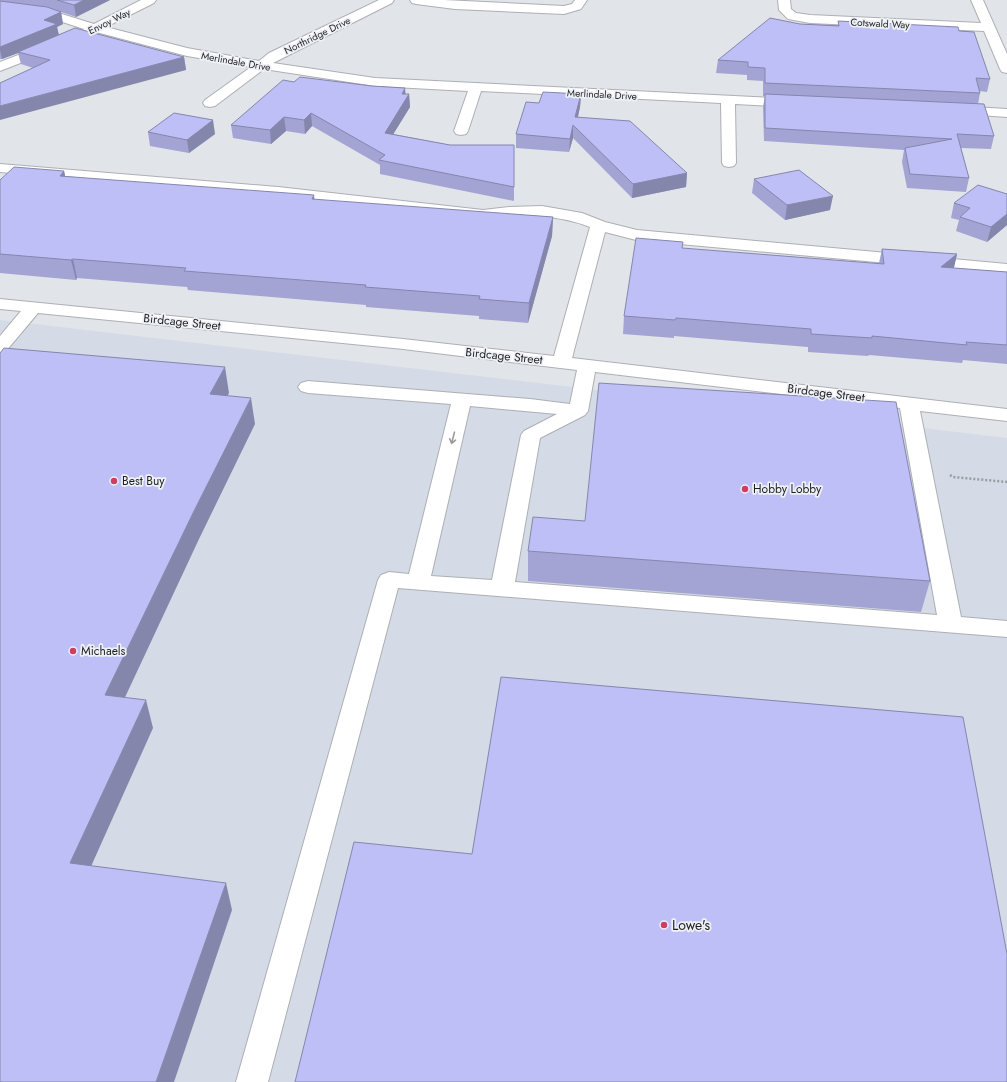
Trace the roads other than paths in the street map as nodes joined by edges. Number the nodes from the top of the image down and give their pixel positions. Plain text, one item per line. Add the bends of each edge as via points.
1 (150, 0) edge
2 (388, 0) edge
3 (416, 0) edge
4 (581, 0) edge
5 (784, 0) edge
6 (977, 0) edge
7 (0, 6) edge
8 (988, 27) junction
9 (94, 28) junction
10 (78, 35) edge
11 (57, 44) edge
12 (262, 66) junction
13 (0, 67) edge
14 (1007, 69) edge
15 (476, 88) junction
16 (728, 100) junction
17 (210, 103) dead end
18 (807, 104) edge
19 (941, 110) edge
20 (1007, 113) edge
21 (461, 131) dead end
22 (729, 162) dead end
23 (0, 168) edge
24 (24, 170) junction
25 (10, 185) edge
26 (599, 225) junction
27 (1007, 269) edge
28 (0, 304) edge
29 (34, 307) junction
30 (0, 347) edge
31 (562, 362) junction
32 (587, 365) junction
33 (308, 387) dead end
34 (462, 400) junction
35 (909, 403) junction
36 (578, 411) junction
37 (1007, 415) edge
38 (418, 582) junction
39 (502, 588) junction
40 (951, 625) junction
41 (1007, 629) edge
42 (252, 1082) edge

1 - 9 street, Envoy Way
2 - 12 street, Northridge Drive via 274,56
3 - 4 street via 455,5 564,10 573,9
5 - 8 street, Cotswald Way via 785,10 792,16 810,20
6 - 8 street
7 - 9 street, Merlindale Drive via 52,16
8 - 14 street
9 - 10 street, Envoy Way
9 - 12 street, Merlindale Drive via 187,52
11 - 13 street
12 - 15 street, Merlindale Drive via 375,82
12 - 17 street, Northridge Drive
15 - 16 street, Merlindale Drive
15 - 21 street
16 - 18 street, Merlindale Drive
16 - 22 street
19 - 20 street
23 - 24 street
24 - 25 street
24 - 26 street via 278,192 484,215 542,211 576,216
26 - 27 street via 636,235
26 - 31 street
28 - 29 street, Birdcage Street
29 - 30 street
29 - 31 street, Birdcage Street
31 - 32 street, Birdcage Street
32 - 35 street, Birdcage Street
32 - 36 street
33 - 34 street
34 - 36 street
34 -> 38 street
35 - 37 street, Birdcage Street
35 - 40 street
36 - 39 street via 531,435
38 - 39 street
38 - 42 street via 389,580
39 - 40 street
40 - 41 street

